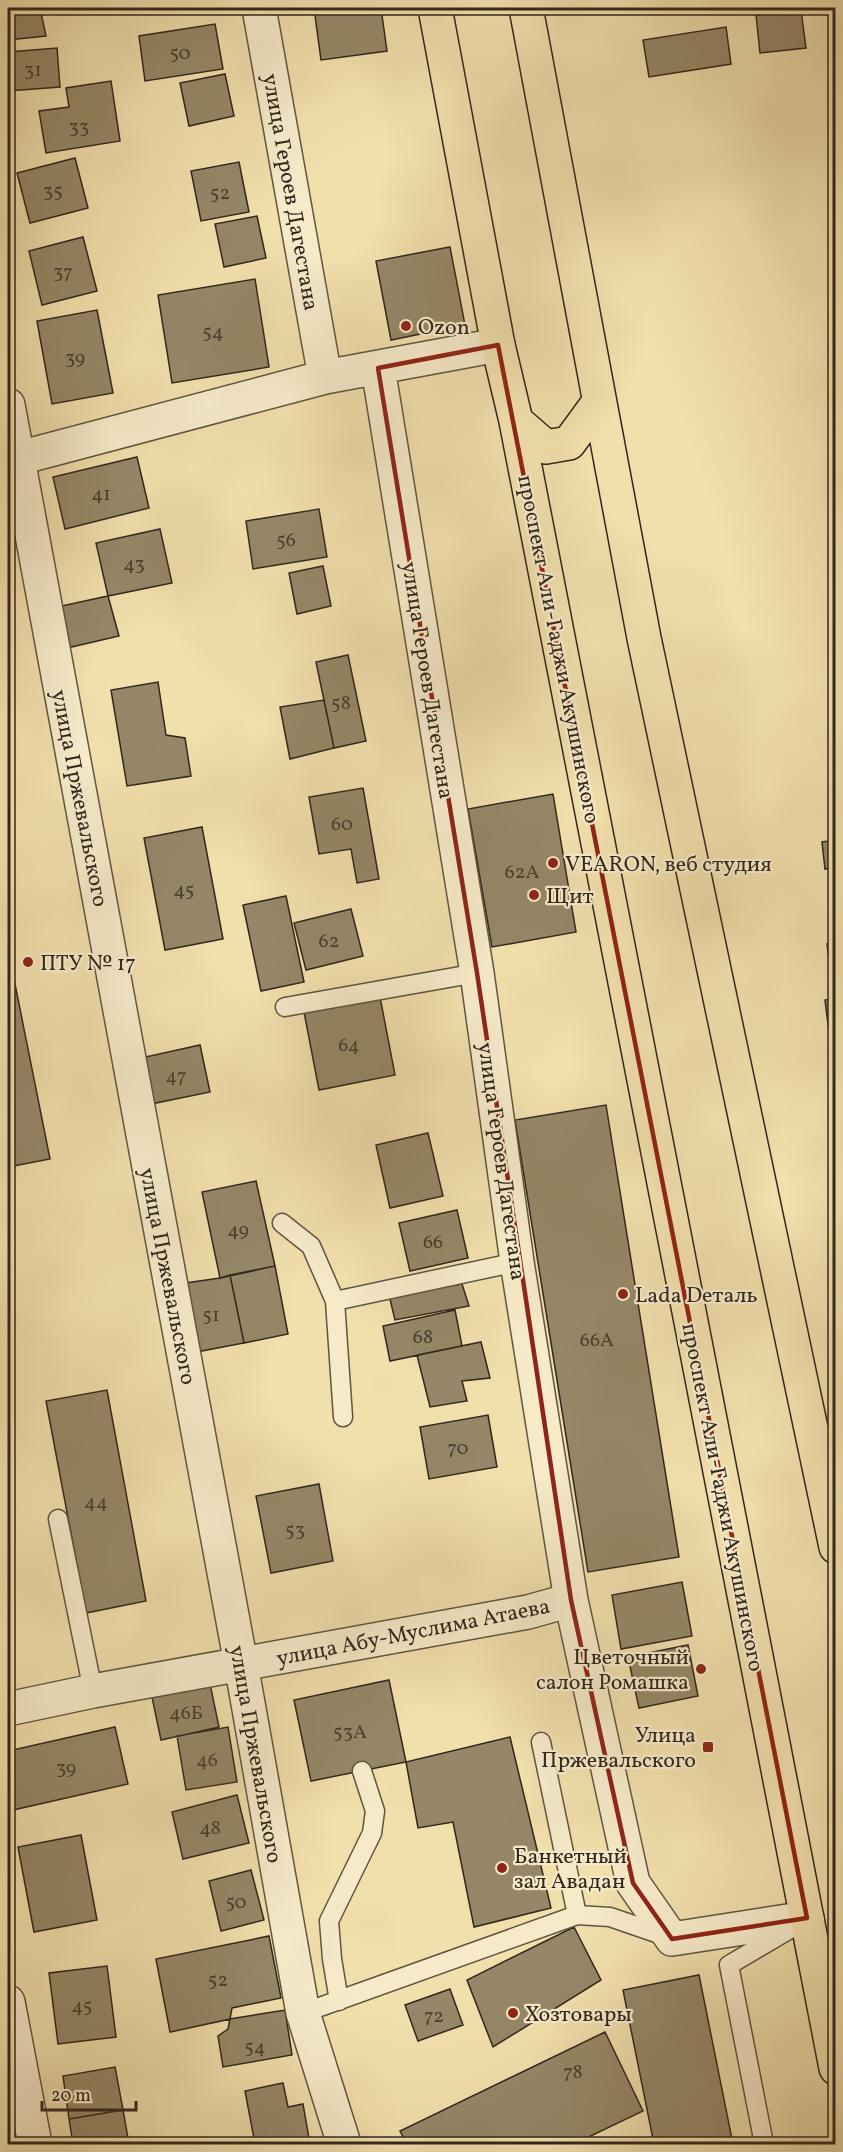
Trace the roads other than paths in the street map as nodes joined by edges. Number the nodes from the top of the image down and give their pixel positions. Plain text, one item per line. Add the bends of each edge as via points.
1 (259, 8) edge
2 (435, 8) edge
3 (527, 8) edge
4 (498, 345) junction
5 (378, 368) junction
6 (326, 378) junction
7 (599, 402) junction
8 (8, 405) edge
9 (516, 422) junction
10 (13, 460) edge
11 (477, 973) junction
12 (285, 1007) dead end
13 (282, 1223) dead end
14 (517, 1262) junction
15 (335, 1301) junction
16 (343, 1417) dead end
17 (58, 1519) dead end
18 (836, 1547) edge
19 (571, 1600) junction
20 (241, 1664) junction
21 (93, 1691) junction
22 (8, 1709) edge
23 (541, 1742) dead end
24 (362, 1771) dead end
25 (577, 1915) junction
26 (807, 1918) junction
27 (672, 1939) junction
28 (339, 2001) junction
29 (8, 2002) edge
30 (303, 2013) junction
31 (836, 2068) edge
32 (35, 2145) edge
33 (344, 2145) edge
34 (764, 2145) edge

1 - 6 street, улица Героев Дагестана
2 - 4 main road, проспект Али-Гаджи Акушинского
3 - 7 main road
4 - 5 street
4 - 9 main road, проспект Али-Гаджи Акушинского
5 - 6 street
5 - 11 street, улица Героев Дагестана
6 - 10 street
7 - 9 main road via 569,443 546,447
7 - 18 main road via 647,650
8 - 10 street, улица Пржевальского
9 - 26 main road, проспект Али-Гаджи Акушинского
10 - 20 street, улица Пржевальского
11 - 12 lane
11 - 14 street, улица Героев Дагестана
13 - 15 lane via 310,1246
14 - 15 lane
14 - 19 street, улица Героев Дагестана
15 - 16 lane
17 - 21 lane
19 - 20 street, улица Абу-Муслима Атаева via 528,1612
19 - 27 street, улица Героев Дагестана via 633,1883
20 - 21 street, улица Абу-Муслима Атаева
20 - 30 street, улица Пржевальского
21 - 22 street, улица Абу-Муслима Атаева
23 - 25 lane
24 - 28 lane via 375,1811 372,1833 329,1922
25 - 27 lane via 610,1917
25 - 28 lane
26 - 27 street
26 - 31 main road, проспект Али-Гаджи Акушинского
26 - 34 lane via 729,1965
28 - 30 lane
29 - 32 street
30 - 33 street, улица Пржевальского

